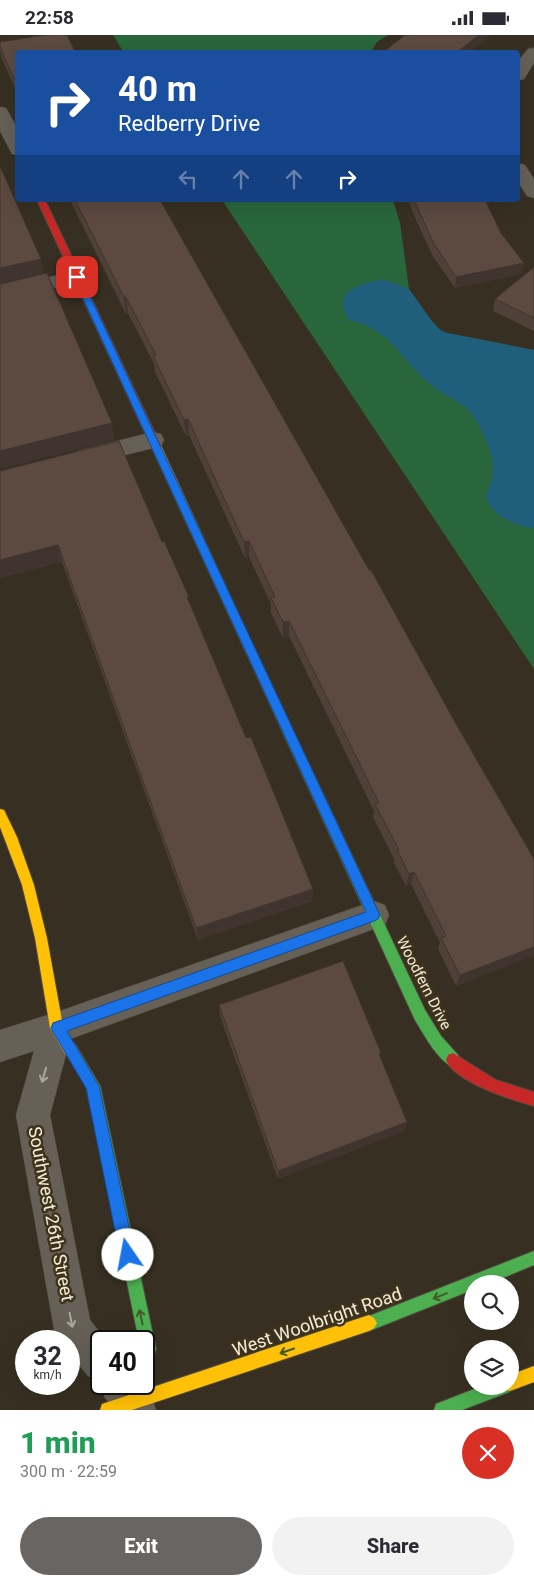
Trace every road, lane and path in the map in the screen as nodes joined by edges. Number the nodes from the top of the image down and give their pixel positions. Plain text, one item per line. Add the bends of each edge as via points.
1 (534, 53) edge
2 (520, 71) edge
3 (0, 112) edge
4 (11, 149) edge
5 (520, 172) edge
6 (534, 192) edge
7 (42, 202) edge
8 (77, 277) junction
9 (0, 293) edge
10 (153, 440) junction
11 (63, 463) edge
12 (0, 814) edge
13 (374, 915) junction
14 (57, 1028) junction
15 (0, 1045) edge
16 (534, 1099) edge
17 (534, 1258) edge
18 (144, 1330) edge
19 (90, 1350) edge
20 (534, 1374) edge
21 (519, 1380) edge
22 (480, 1395) edge
23 (127, 1398) edge
24 (442, 1410) edge

1 - 2 street
3 - 4 street
5 - 6 street
7 - 8 street, Woodfern Drive
8 - 9 street
8 - 10 street, Woodfern Drive
10 - 11 street
10 - 13 street, Woodfern Drive
12 - 14 street, Southwest 26th Street via 28,885
13 - 14 street
13 - 16 street, Woodfern Drive via 420,1015 436,1041 457,1063 483,1081 512,1095
14 - 15 street
18 -> 14 street, Southwest 26th Street via 92,1086
14 -> 19 street, Southwest 26th Street via 33,1115 73,1329
17 -> 23 street, West Woolbright Road via 386,1317
20 - 21 street
22 - 24 street

